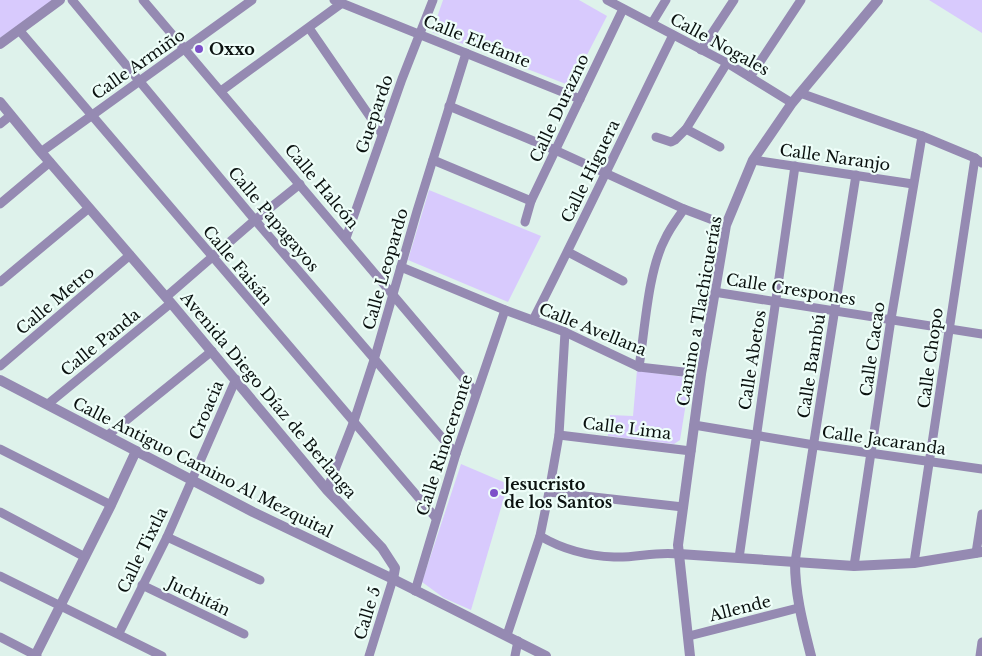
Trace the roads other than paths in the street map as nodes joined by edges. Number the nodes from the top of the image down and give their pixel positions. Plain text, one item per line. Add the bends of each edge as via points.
1 (60, 0) edge
2 (72, 0) edge
3 (252, 0) edge
4 (433, 0) edge
5 (607, 0) edge
6 (666, 0) edge
7 (734, 0) edge
8 (801, 0) edge
9 (878, 0) edge
10 (148, 2) edge
11 (338, 2) edge
12 (623, 9) junction
13 (652, 23) junction
14 (309, 28) junction
15 (19, 30) junction
16 (419, 34) junction
17 (673, 35) junction
18 (0, 44) edge
19 (185, 49) junction
20 (701, 50) junction
21 (466, 54) junction
22 (727, 63) junction
23 (750, 77) junction
24 (140, 82) junction
25 (221, 91) junction
26 (800, 93) junction
27 (580, 98) junction
28 (0, 102) edge
29 (792, 103) junction
30 (449, 106) junction
31 (11, 115) junction
32 (92, 115) junction
33 (0, 124) edge
34 (686, 129) junction
35 (382, 134) junction
36 (922, 136) junction
37 (656, 137) dead end
38 (720, 148) dead end
39 (555, 150) junction
40 (41, 152) junction
41 (433, 160) junction
42 (753, 160) junction
43 (978, 161) edge
44 (50, 162) junction
45 (795, 166) junction
46 (605, 172) junction
47 (856, 175) junction
48 (300, 184) junction
49 (913, 184) junction
50 (531, 201) junction
51 (0, 204) edge
52 (89, 208) junction
53 (684, 209) junction
54 (255, 220) junction
55 (525, 222) dead end
56 (726, 225) junction
57 (346, 238) junction
58 (568, 252) junction
59 (130, 255) junction
60 (212, 257) junction
61 (401, 268) junction
62 (623, 281) dead end
63 (0, 282) edge
64 (714, 292) junction
65 (394, 295) junction
66 (169, 300) junction
67 (776, 302) junction
68 (505, 310) junction
69 (835, 310) junction
70 (892, 319) junction
71 (532, 320) junction
72 (949, 328) junction
73 (565, 332) junction
74 (982, 334) edge
75 (212, 351) junction
76 (374, 360) junction
77 (0, 366) edge
78 (640, 367) junction
79 (701, 374) junction
80 (236, 379) junction
81 (1, 383) edge
82 (476, 393) junction
83 (48, 404) junction
84 (354, 421) junction
85 (694, 425) junction
86 (108, 435) junction
87 (559, 435) junction
88 (756, 436) junction
89 (814, 444) junction
90 (0, 449) edge
91 (136, 451) junction
92 (691, 451) junction
93 (872, 453) junction
94 (456, 454) junction
95 (930, 462) junction
96 (982, 469) edge
97 (192, 480) junction
98 (327, 490) junction
99 (549, 492) junction
100 (111, 505) junction
101 (683, 507) junction
102 (0, 512) edge
103 (982, 514) edge
104 (436, 518) junction
105 (540, 536) junction
106 (167, 537) junction
107 (979, 552) edge
108 (679, 554) junction
109 (85, 557) junction
110 (739, 558) junction
111 (795, 562) junction
112 (914, 563) junction
113 (854, 566) junction
114 (0, 576) edge
115 (393, 579) junction
116 (260, 580) dead end
117 (142, 585) junction
118 (415, 591) junction
119 (60, 606) junction
120 (798, 608) junction
121 (119, 634) junction
122 (244, 634) dead end
123 (507, 635) junction
124 (689, 636) junction
125 (0, 637) edge
126 (518, 641) junction
127 (982, 642) edge
128 (36, 656) edge
129 (162, 656) edge
130 (369, 656) edge
131 (515, 656) edge
132 (546, 656) edge
133 (690, 656) edge
134 (811, 656) edge
135 (980, 656) edge

1 - 15 street
2 - 24 street, Calle Papagayos
3 - 19 street, Calle Armiño
4 - 16 street, Guepardo
5 - 12 street, Calle Nogales
6 - 13 street
7 - 20 street
8 - 23 street
9 - 26 street, Camino a Tlachicuerías
10 - 19 street, Calle Halcón
11 - 14 street
11 - 16 street, Calle Elefante
12 - 13 street, Calle Nogales
12 - 27 street, Calle Durazno
13 - 17 street, Calle Nogales
14 - 25 street
14 - 35 street
15 - 18 street
15 - 32 street, Calle Faisán
16 - 21 street, Calle Elefante
16 - 35 street, Guepardo
17 - 20 street, Calle Nogales
17 - 46 street, Calle Higuera
19 - 24 street, Calle Armiño
19 - 25 street, Calle Halcón
20 - 22 street, Calle Nogales
21 - 27 street, Calle Elefante
21 - 30 street, Calle Leopardo
22 - 23 street, Calle Nogales
22 - 34 street
23 - 29 street, Calle Nogales
24 - 32 street, Calle Armiño
24 - 54 street, Calle Papagayos
25 - 48 street, Calle Halcón
26 - 29 street, Camino a Tlachicuerías
26 - 36 street
27 - 39 street, Calle Durazno
28 - 31 street, Avenida Diego Díaz de Berlanga
29 - 42 street, Camino a Tlachicuerías
30 - 39 street
30 - 41 street, Calle Leopardo
31 - 33 street
31 - 40 street, Avenida Diego Díaz de Berlanga
32 - 40 street, Calle Armiño
32 - 60 street, Calle Faisán
34 - 37 street via 671,142
34 - 38 street
35 - 57 street, Guepardo
36 - 43 street
36 - 49 street, Calle Cacao
39 - 46 street
39 - 50 street, Calle Durazno
40 - 44 street, Avenida Diego Díaz de Berlanga
41 - 50 street
41 - 61 street, Calle Leopardo
42 - 45 street, Calle Naranjo
42 - 56 street, Camino a Tlachicuerías
43 - 72 street, Calle Chopo
44 - 51 street
44 - 52 street, Avenida Diego Díaz de Berlanga
45 - 47 street, Calle Naranjo
45 - 67 street, Calle Abetos
46 - 53 street
46 - 58 street, Calle Higuera
47 - 49 street, Calle Naranjo
47 - 69 street, Calle Bambú
48 - 54 street, Calle Panda
48 - 57 street, Calle Halcón
49 - 70 street, Calle Cacao
50 - 55 street, Calle Durazno
52 - 59 street, Avenida Diego Díaz de Berlanga
52 - 63 street
53 - 56 street
53 - 78 street via 664,239 658,256
54 - 60 street, Calle Panda
54 - 76 street, Calle Papagayos
56 - 64 street, Camino a Tlachicuerías
57 - 65 street, Calle Halcón
58 - 62 street
58 - 71 street, Calle Higuera
59 - 66 street, Avenida Diego Díaz de Berlanga
59 - 77 street, Calle Metro
60 - 66 street, Calle Panda
60 - 84 street, Calle Faisán
61 - 65 street, Calle Leopardo
61 - 68 street, Calle Avellana
64 - 67 street, Calle Crespones
64 - 79 street, Camino a Tlachicuerías
65 - 76 street, Calle Leopardo
65 - 82 street, Calle Halcón
66 - 75 street, Avenida Diego Díaz de Berlanga
66 - 83 street, Calle Panda
67 - 69 street, Calle Crespones
67 - 88 street, Calle Abetos
68 - 71 street, Calle Avellana
68 - 82 street, Calle Rinoceronte
69 - 70 street, Calle Crespones
69 - 89 street, Calle Bambú
70 - 72 street, Calle Crespones
70 - 93 street, Calle Cacao
71 - 73 street, Calle Avellana
72 - 74 street, Calle Crespones
72 - 95 street, Calle Chopo
73 - 78 street, Calle Avellana
73 - 87 street
75 - 80 street, Avenida Diego Díaz de Berlanga
75 - 86 street
76 - 84 street, Calle Leopardo
76 - 94 street, Calle Papagayos
78 - 79 street, Calle Avellana
79 - 85 street, Camino a Tlachicuerías
80 - 97 street, Croacia
80 - 98 street, Avenida Diego Díaz de Berlanga
81 - 83 street, Calle Antiguo Camino Al Mezquital
82 - 94 street, Calle Rinoceronte
83 - 86 street, Calle Antiguo Camino Al Mezquital
84 - 98 street, Calle Leopardo
84 - 104 street, Calle Faisán
85 - 88 street, Calle Jacaranda
85 - 92 street, Camino a Tlachicuerías
86 - 91 street, Calle Antiguo Camino Al Mezquital
87 - 92 street, Calle Lima
87 - 99 street
88 - 89 street, Calle Jacaranda
88 - 110 street, Calle Abetos
89 - 93 street, Calle Jacaranda
89 - 111 street, Calle Bambú
90 - 100 street
91 - 97 street, Calle Antiguo Camino Al Mezquital
91 - 100 street
92 - 101 street, Camino a Tlachicuerías
93 - 95 street, Calle Jacaranda
93 - 113 street, Calle Cacao
94 - 104 street, Calle Rinoceronte
95 - 96 street, Calle Jacaranda
95 - 112 street, Calle Chopo
97 - 106 street, Calle Tixtla
97 - 115 street, Calle Antiguo Camino Al Mezquital
98 - 115 street, Avenida Diego Díaz de Berlanga via 382,548 395,568
99 - 101 street
99 - 105 street
100 - 109 street
101 - 108 street, Camino a Tlachicuerías
102 - 109 street
103 - 107 street
104 - 118 street, Calle Rinoceronte
105 - 108 street via 554,545 594,555
105 - 123 street
106 - 116 street
106 - 117 street, Calle Tixtla
107 - 112 street
108 - 110 street
108 - 124 street, Camino a Tlachicuerías
109 - 119 street
110 - 111 street
111 - 113 street
111 - 120 street
112 - 113 street
114 - 119 street
115 - 118 street
115 - 130 street, Calle 5
117 - 121 street, Calle Tixtla
117 - 122 street, Juchitán
118 - 123 street
119 - 121 street
119 - 128 street
120 - 124 street, Allende
120 - 134 street
121 - 129 street
123 - 126 street
124 - 133 street, Camino a Tlachicuerías
125 - 128 street
126 - 131 street
126 - 132 street
127 - 135 street

